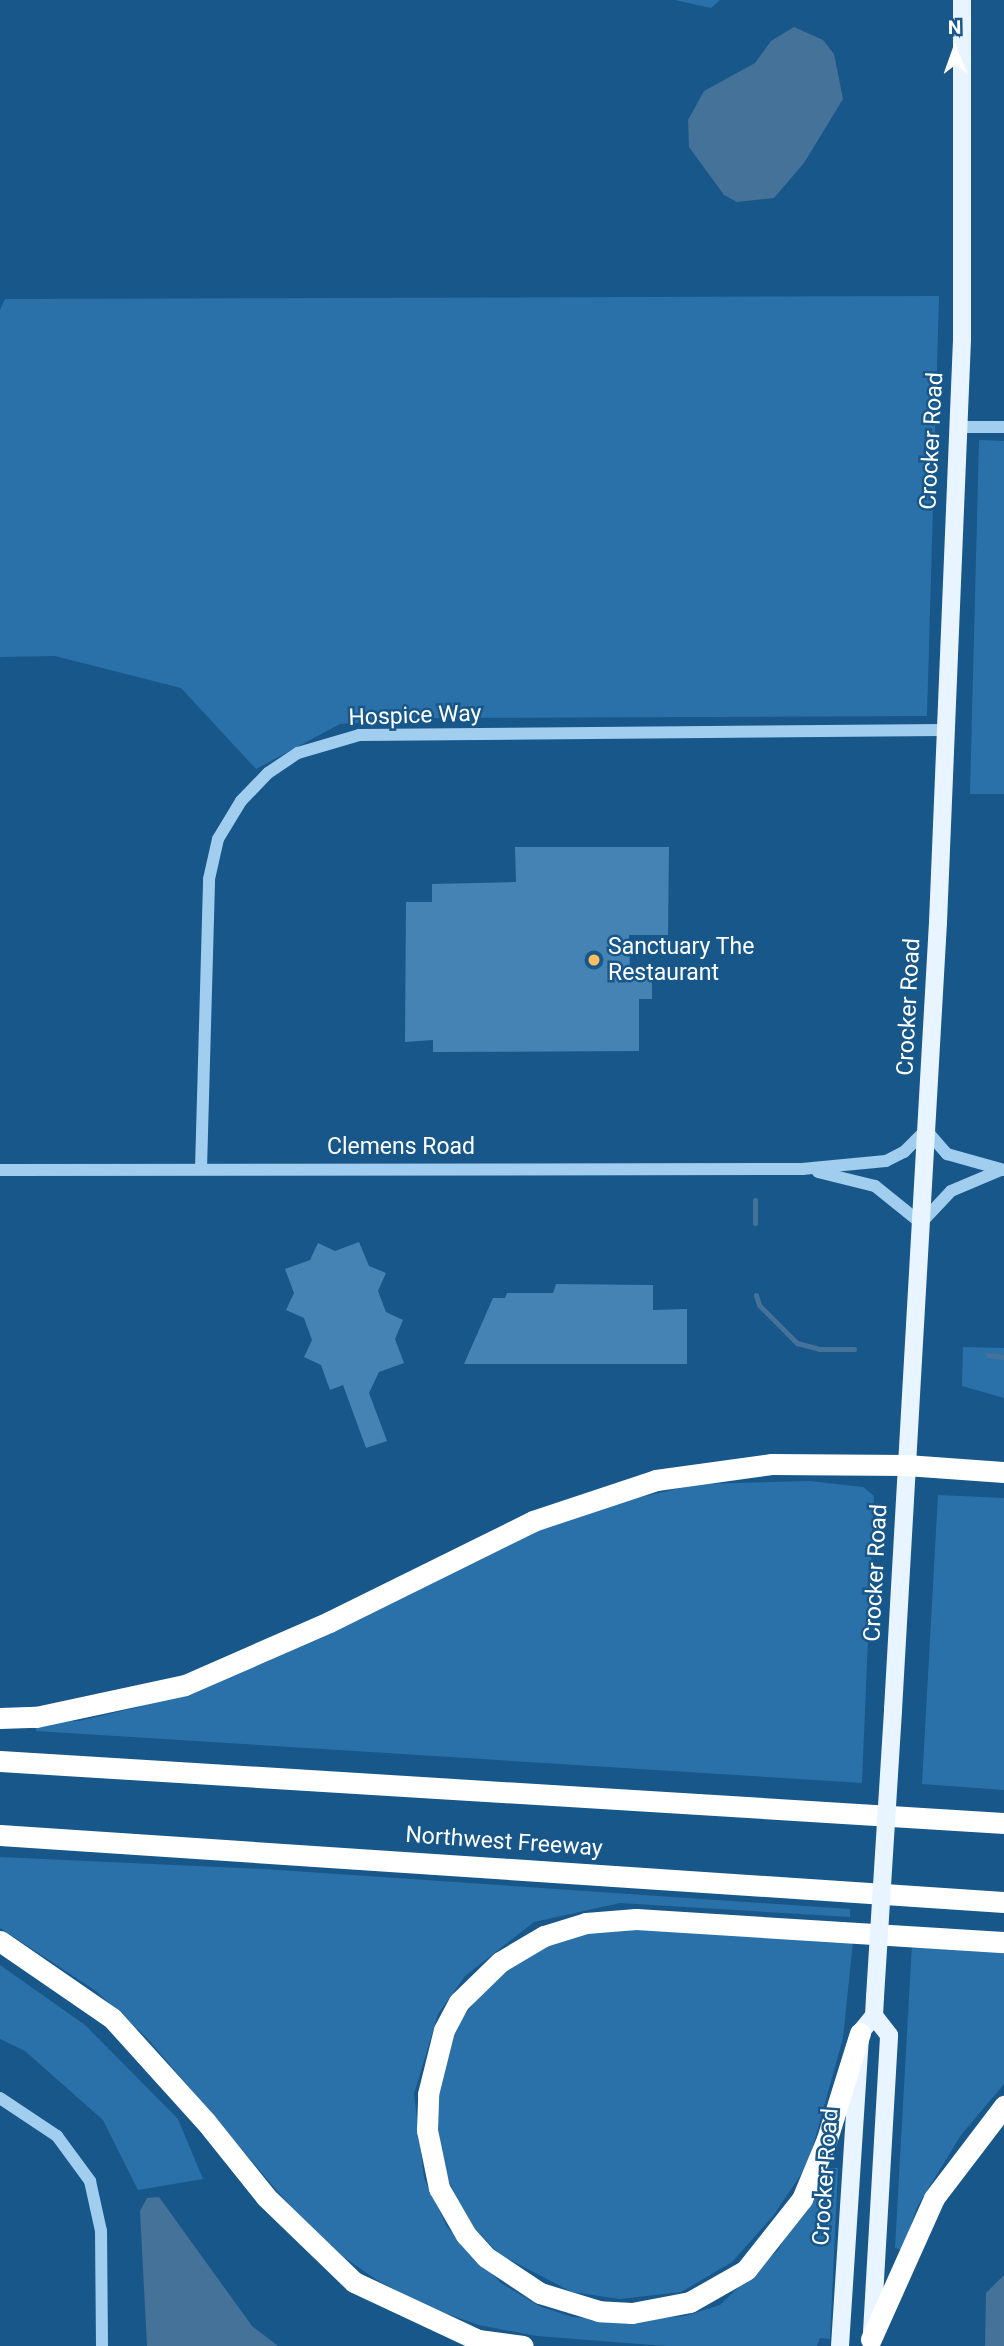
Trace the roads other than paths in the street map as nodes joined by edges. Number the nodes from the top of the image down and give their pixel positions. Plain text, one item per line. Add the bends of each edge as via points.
1 (962, 0) edge
2 (957, 427) junction
3 (1004, 427) edge
4 (943, 730) junction
5 (926, 1130) junction
6 (201, 1169) junction
7 (802, 1169) junction
8 (0, 1170) edge
9 (1002, 1170) edge
10 (920, 1223) junction
11 (906, 1465) junction
12 (1004, 1472) edge
13 (0, 1718) edge
14 (0, 1761) edge
15 (1004, 1823) edge
16 (0, 1835) edge
17 (1004, 1902) edge
18 (0, 1941) edge
19 (1004, 1942) edge
20 (874, 2016) junction
21 (860, 2033) junction
22 (0, 2098) edge
23 (1004, 2106) edge
24 (871, 2342) edge
25 (102, 2346) edge
26 (523, 2346) edge
27 (840, 2346) edge

1 - 2 main road, Crocker Road via 962,326
2 - 3 street
2 - 4 main road, Crocker Road
4 - 5 main road, Crocker Road
4 - 6 street, Hospice Way via 359,735 298,754 268,773 241,801 218,839 209,879
5 - 7 street, Clemens Road via 904,1152 886,1161
5 - 9 street via 947,1154
5 - 10 main road, Crocker Road
6 - 7 street, Clemens Road
6 - 8 street, Clemens Road
7 - 10 street, Clemens Road via 875,1186
9 - 10 street via 951,1191
10 - 11 main road, Crocker Road
11 - 12 highway
11 - 13 highway via 771,1464 656,1480 533,1521 329,1622 185,1685 36,1717
11 - 20 main road, Crocker Road, bridge
14 - 15 highway
16 - 17 highway, Northwest Freeway
18 - 26 highway via 112,2018 266,2197 354,2281 478,2340
19 - 21 highway via 636,1919 586,1923 544,1936 500,1962 459,2002 444,2029 428,2094 427,2130 439,2188 459,2224 486,2257 540,2294 599,2311 632,2313 690,2302 746,2270 802,2199 827,2139
20 - 21 main road
20 - 24 main road, Crocker Road via 889,2035
21 - 27 main road, Crocker Road
22 - 25 street via 57,2136 90,2180 101,2231
23 - 24 highway via 934,2198

